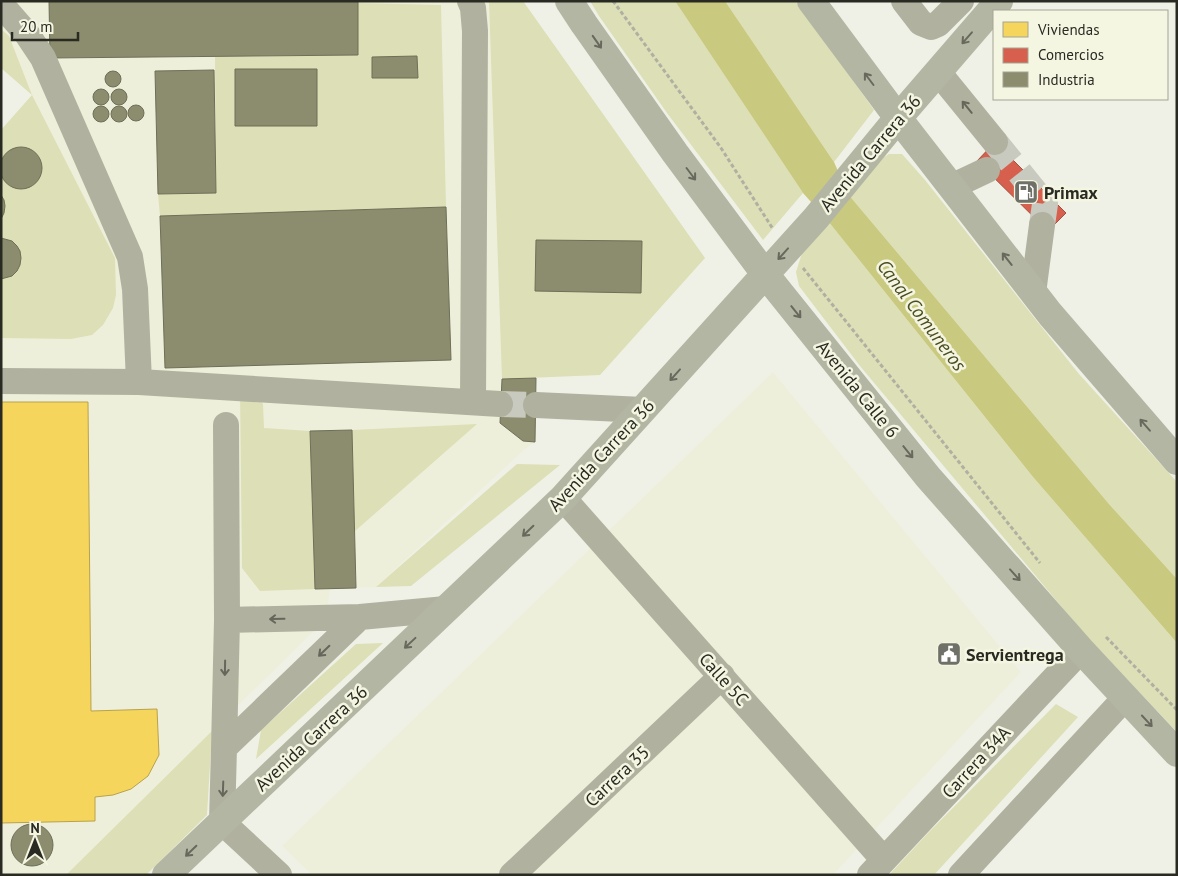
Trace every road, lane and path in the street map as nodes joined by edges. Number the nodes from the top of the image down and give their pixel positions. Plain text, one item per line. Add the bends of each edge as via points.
1 (470, 1) edge
2 (570, 1) edge
3 (613, 1) edge
4 (811, 1) edge
5 (904, 1) edge
6 (961, 1) edge
7 (999, 1) edge
8 (1, 7) edge
9 (938, 72) junction
10 (898, 118) junction
11 (995, 142) tunnel mouth
12 (987, 170) dead end
13 (951, 187) junction
14 (1042, 225) tunnel mouth
15 (788, 249) junction
16 (765, 274) junction
17 (1033, 292) junction
18 (1, 381) edge
19 (139, 382) junction
20 (473, 402) junction
21 (500, 404) tunnel mouth
22 (536, 405) tunnel mouth
23 (643, 410) junction
24 (226, 425) dead end
25 (1177, 461) edge
26 (563, 498) junction
27 (1045, 570) dead end
28 (446, 609) junction
29 (360, 617) junction
30 (227, 620) junction
31 (1104, 635) dead end
32 (1081, 650) junction
33 (722, 676) junction
34 (1125, 698) junction
35 (1177, 710) edge
36 (224, 748) junction
37 (1177, 753) edge
38 (222, 822) junction
39 (877, 867) edge
40 (166, 875) edge
41 (279, 875) edge
42 (512, 875) edge
43 (961, 875) edge

1 - 20 street via 475,31
2 -> 16 main road, Avenida Calle 6
3 - 15 path via 721,148
10 -> 4 main road
5 - 6 street via 921,23 931,27
7 -> 9 main road, Avenida Carrera 36
8 - 19 street via 27,34 43,58 130,257 135,288
9 - 10 main road, Avenida Carrera 36
11 -> 9 street
10 - 13 main road
10 - 15 main road, Avenida Carrera 36
12 - 13 street
17 -> 13 main road
14 - 17 street
15 -> 16 main road, Avenida Carrera 36
15 - 27 path
16 -> 23 main road, Avenida Carrera 36
16 -> 32 main road, Avenida Calle 6 via 928,477
25 -> 17 main road
18 - 19 street
19 - 20 street
20 - 21 street
22 - 23 street
23 - 26 main road, Avenida Carrera 36
24 - 30 street
26 -> 28 main road, Avenida Carrera 36
26 - 33 street, Calle 5C
28 - 29 street
28 -> 38 main road, Avenida Carrera 36
29 -> 30 street
29 -> 36 street
30 -> 36 street
31 - 35 path
32 - 34 main road, Avenida Calle 6
32 - 39 street, Carrera 34A
33 - 39 street, Calle 5C
33 - 42 street, Carrera 35
34 -> 37 main road, Avenida Calle 6
34 - 43 street
36 -> 38 street
38 -> 40 main road, Avenida Carrera 36
38 - 41 street

